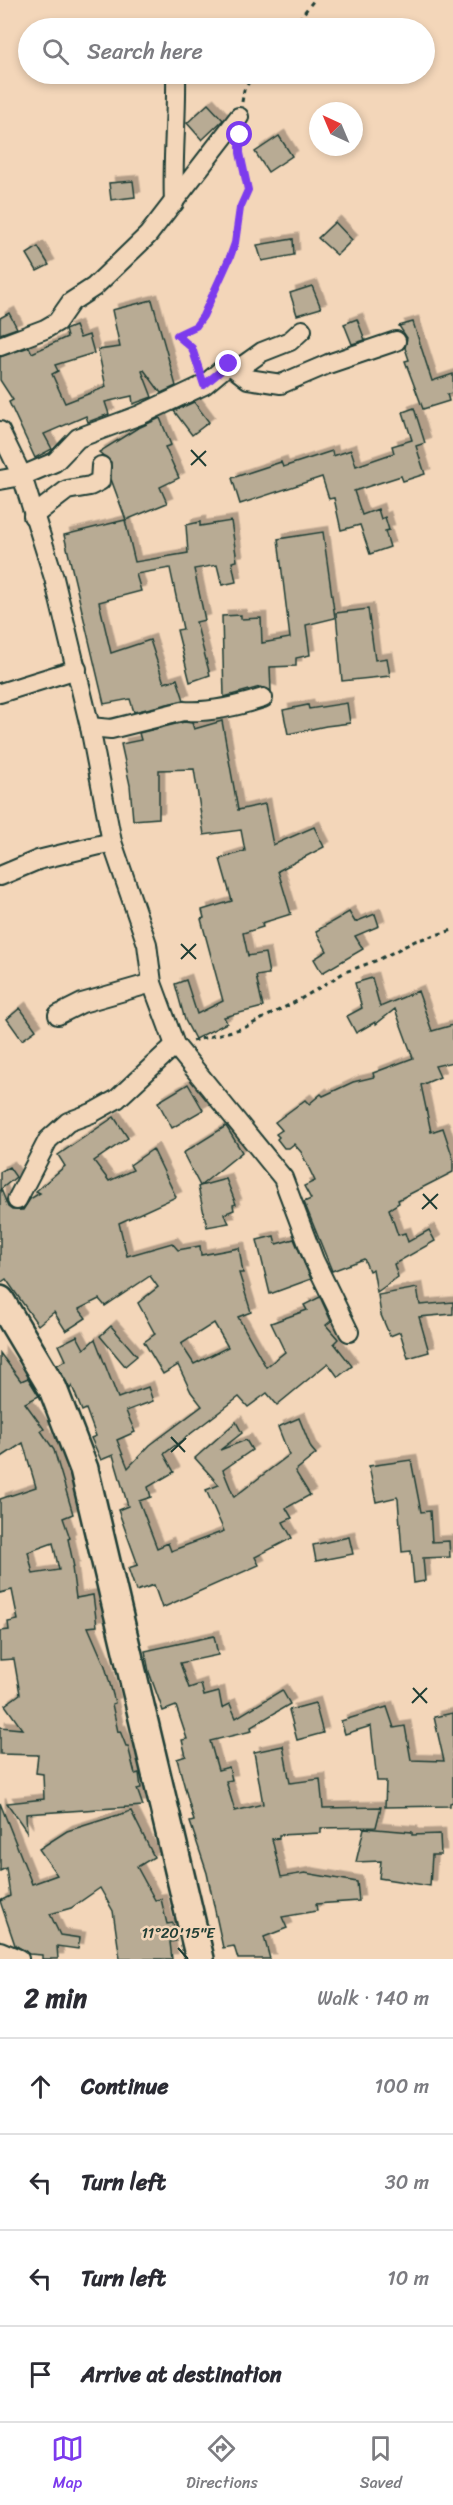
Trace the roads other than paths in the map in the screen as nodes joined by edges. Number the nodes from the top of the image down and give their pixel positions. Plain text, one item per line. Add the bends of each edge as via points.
1 (176, 84) edge
2 (239, 117) road end
3 (174, 203) junction
4 (302, 330) dead end
5 (396, 341) dead end
6 (0, 346) edge
7 (238, 369) junction
8 (0, 430) edge
9 (101, 466) dead end
10 (22, 477) junction
11 (0, 480) edge
12 (33, 516) junction
13 (77, 669) junction
14 (0, 693) edge
15 (263, 698) dead end
16 (90, 727) junction
17 (112, 842) junction
18 (0, 876) edge
19 (152, 983) junction
20 (58, 1015) dead end
21 (175, 1045) junction
22 (17, 1200) dead end
23 (0, 1300) edge
24 (349, 1332) dead end
25 (0, 1951) edge
26 (20, 1959) edge
27 (200, 1959) edge

1 - 3 street
2 - 3 street
3 - 6 street via 148,235 94,287 71,302 57,321
4 - 7 street via 290,341 261,352
5 - 7 street via 281,384 248,379
7 - 10 street via 229,364 204,385 78,438 55,462
8 - 10 street
9 - 12 street via 100,481 67,490
10 - 11 street
10 - 12 street
12 - 13 street via 54,578
13 - 14 street
13 - 16 street
15 - 16 street via 237,706 183,711 111,729
16 - 17 street
17 - 18 street via 38,860
17 - 19 street via 147,944
19 - 20 street via 82,1003
19 - 21 street
21 - 22 street via 117,1099 68,1122 48,1140
21 - 24 street via 283,1178 314,1260
23 - 27 highway via 53,1389 84,1469
25 - 26 street

